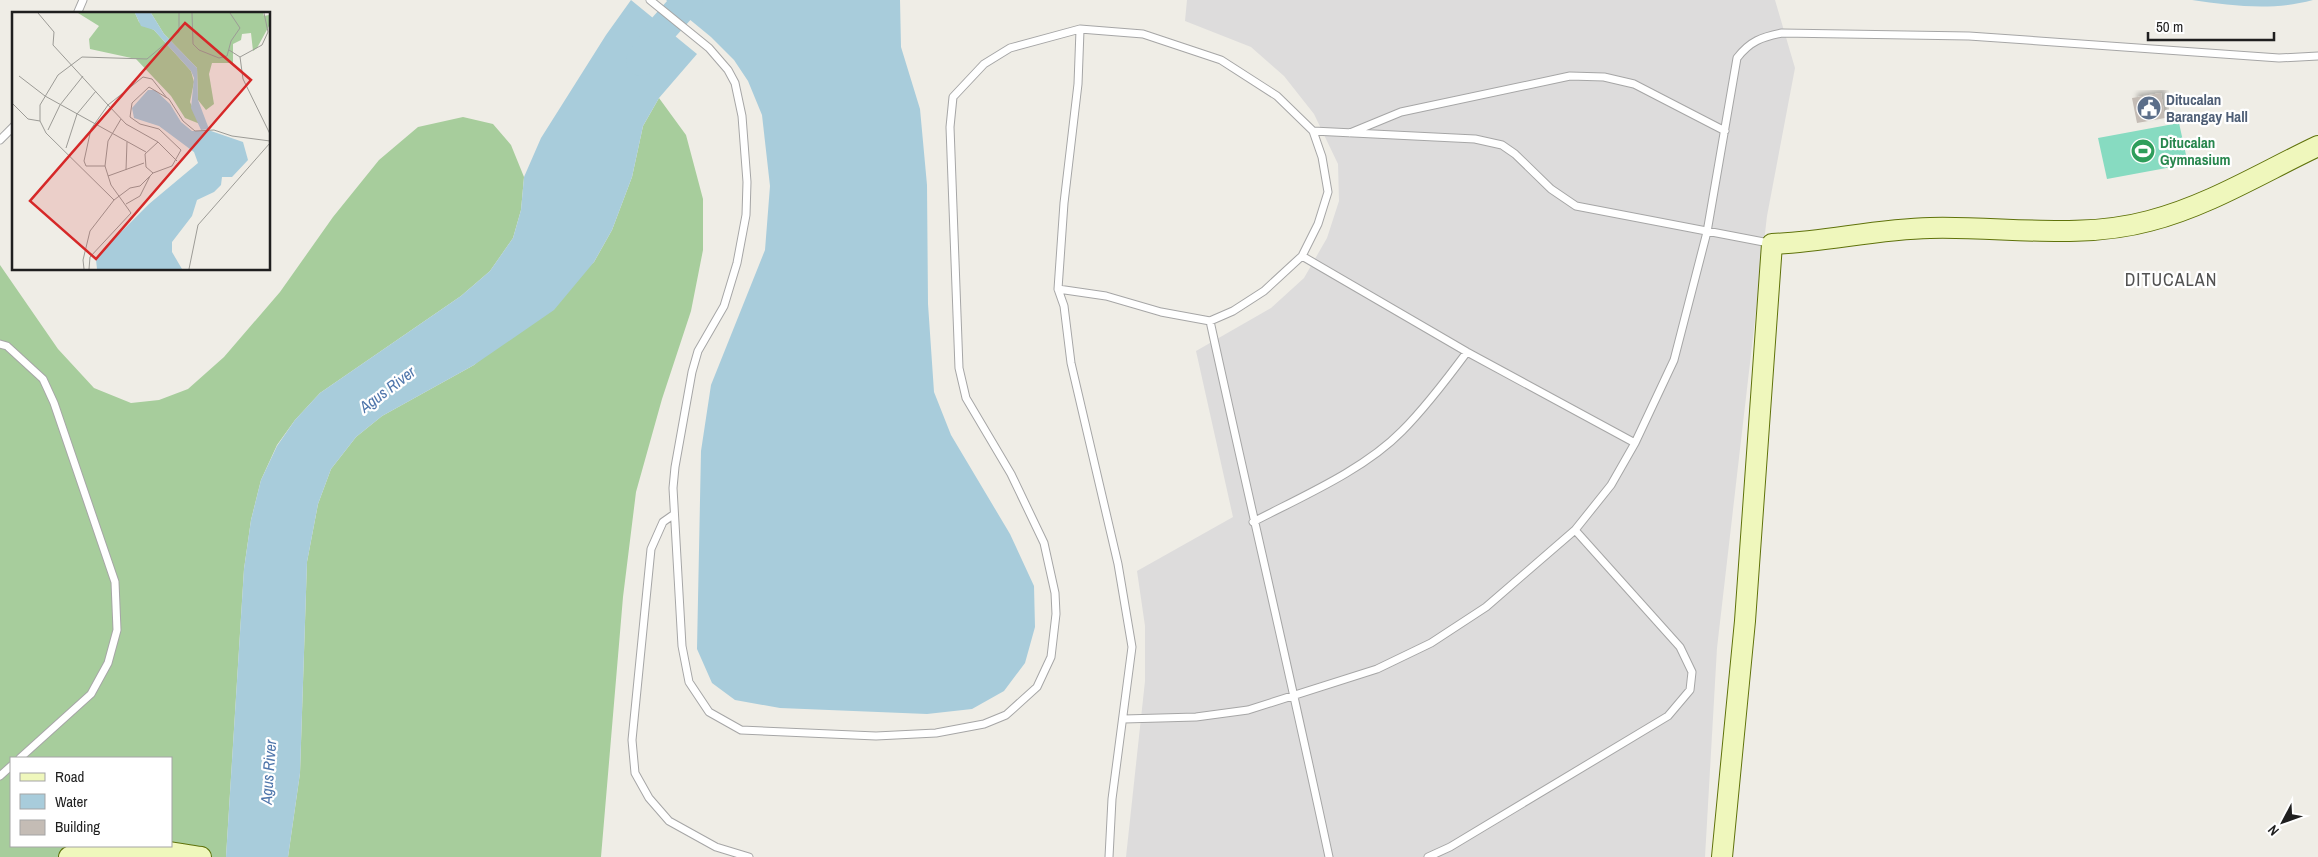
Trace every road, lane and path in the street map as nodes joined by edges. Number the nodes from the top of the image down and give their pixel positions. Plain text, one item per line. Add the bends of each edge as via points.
1 (83, 0) edge
2 (650, 0) edge
3 (78, 12) edge
4 (1080, 30) junction
5 (2318, 56) edge
6 (12, 128) edge
7 (1313, 130) junction
8 (1725, 131) junction
9 (1348, 134) junction
10 (0, 140) edge
11 (2318, 146) edge
12 (1707, 232) junction
13 (1772, 244) junction
14 (1302, 256) junction
15 (1058, 289) junction
16 (1210, 321) junction
17 (0, 344) edge
18 (1467, 352) junction
19 (1635, 443) junction
20 (673, 514) junction
21 (1253, 522) junction
22 (1576, 530) junction
23 (1295, 695) junction
24 (1124, 719) junction
25 (21, 757) edge
26 (10, 767) edge
27 (0, 776) edge
28 (69, 857) edge
29 (201, 857) edge
30 (749, 857) edge
31 (1109, 857) edge
32 (1328, 857) edge
33 (1428, 857) edge
34 (1722, 857) edge

1 - 3 lane
2 - 20 lane via 709,48 728,70 738,93 747,182 746,215 737,262 724,306 698,350 692,372 675,467
4 - 7 lane via 1143,34 1221,60 1277,96
4 - 15 lane via 1078,84
4 - 20 lane via 998,54 960,88 953,97 951,109 958,368 966,398 1011,474 1044,543 1056,614 1051,657 1037,687 1006,715 984,724 936,733 876,736 741,730 709,712 689,682 682,646
5 - 8 lane via 2279,58 1969,36 1782,34 1760,38 1737,58
6 - 10 lane
7 - 9 lane
7 - 14 lane via 1328,192 1318,224
8 - 9 lane via 1634,84 1604,77 1570,76 1401,112
8 - 12 lane
9 - 12 lane via 1475,139 1502,145 1551,189 1576,206
11 - 13 street via 2214,197 2148,222 2070,230 1927,228
12 - 13 lane
12 - 19 lane via 1674,360
13 - 34 street via 1745,621
14 - 16 lane via 1264,291
14 - 18 lane
15 - 16 lane via 1106,296 1161,312
15 - 24 lane via 1064,306 1071,363 1130,626 1132,647
16 - 21 lane
17 - 25 lane via 7,346 43,379 116,582 117,630 108,663 91,694
18 - 19 lane
18 - 21 lane via 1434,396 1401,432 1328,483
19 - 22 lane via 1610,485
20 - 30 lane via 663,522 650,549 632,740 635,773 649,798 669,821 716,847
21 - 23 lane
22 - 23 lane via 1486,607 1431,643 1377,669
22 - 33 lane via 1680,648 1692,672 1690,690 1668,716 1450,847
23 - 24 lane via 1248,710 1196,718
23 - 32 lane
24 - 31 lane via 1112,799
26 - 27 lane
28 - 29 street via 76,852 106,847

